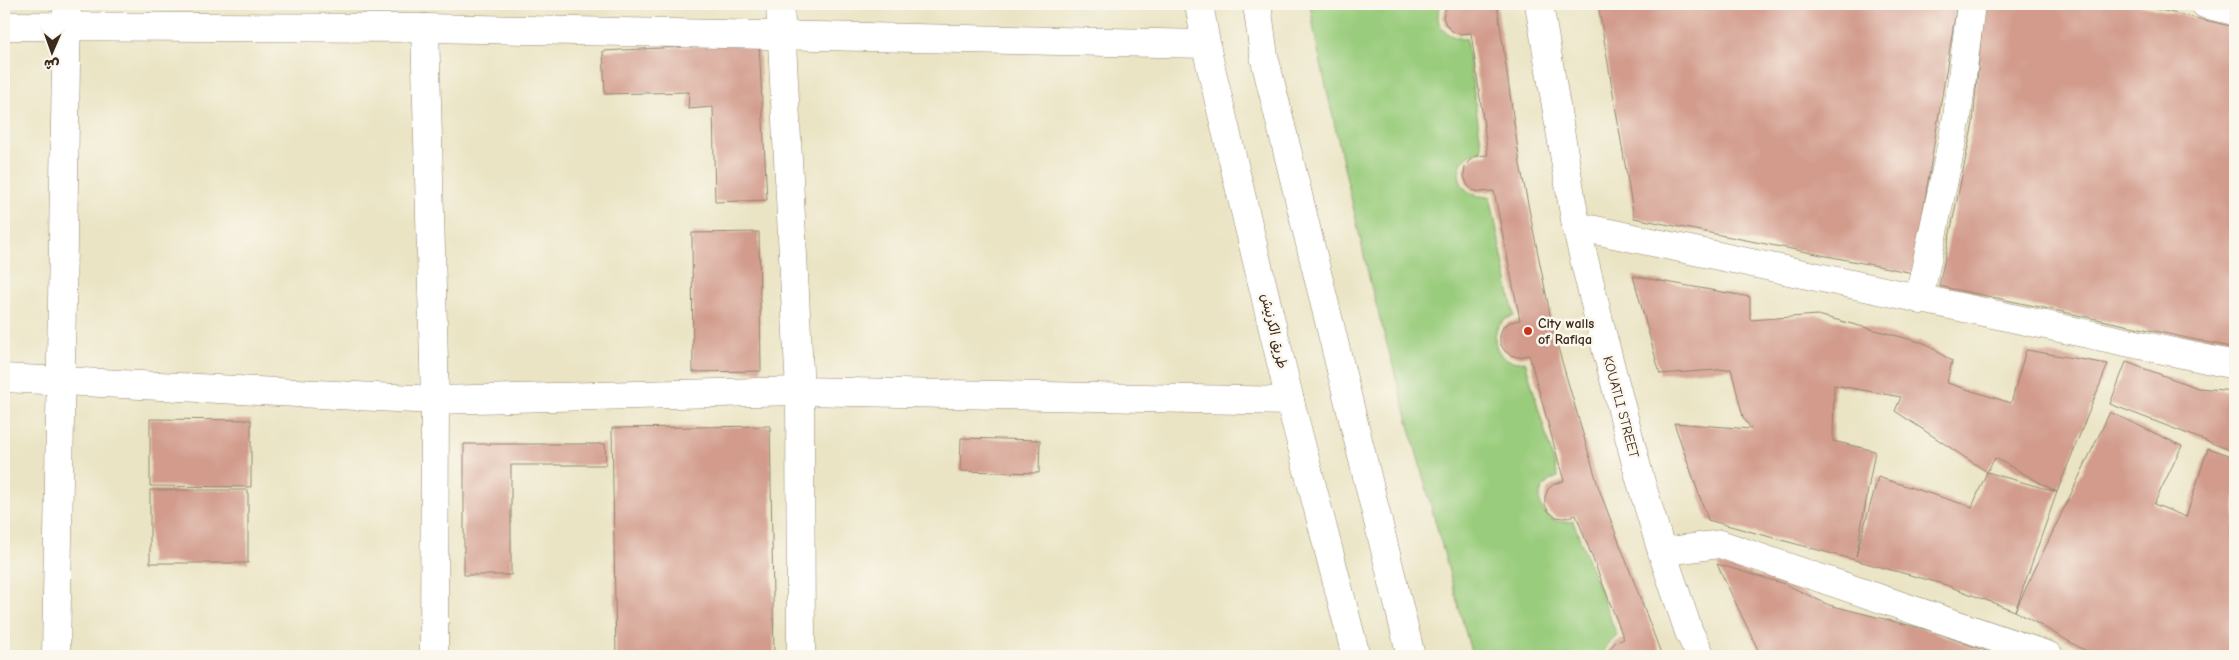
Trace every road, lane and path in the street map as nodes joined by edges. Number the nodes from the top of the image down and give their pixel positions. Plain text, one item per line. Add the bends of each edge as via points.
1 (780, 4) edge
2 (1199, 4) edge
3 (1257, 4) edge
4 (1539, 4) edge
5 (1971, 4) edge
6 (2205, 4) edge
7 (2235, 11) edge
8 (67, 15) edge
9 (349, 16) edge
10 (4, 26) edge
11 (425, 28) junction
12 (782, 35) junction
13 (1206, 44) junction
14 (1576, 226) junction
15 (1921, 300) junction
16 (2235, 365) edge
17 (4, 378) edge
18 (60, 381) junction
19 (800, 391) junction
20 (435, 400) junction
21 (1290, 401) junction
22 (1662, 552) junction
23 (56, 656) edge
24 (434, 656) edge
25 (801, 656) edge
26 (1356, 656) edge
27 (1411, 656) edge
28 (1702, 656) edge
29 (2049, 656) edge

1 - 12 street
2 - 13 street, طريق الكرنيش
3 - 27 street via 1264,56
4 - 14 street, KOUATLI STREET
5 - 15 street via 1957,118
6 - 7 street
8 - 9 street
8 - 10 street
8 - 18 street
9 - 11 street
11 - 12 street
11 - 20 street
12 - 13 street
12 - 19 street
13 - 21 street, طريق الكرنيش
14 - 15 street
14 - 22 street, KOUATLI STREET
15 - 16 street
17 - 18 street
18 - 20 street
18 - 23 street
19 - 20 street
19 - 21 street
19 - 25 street
20 - 24 street
21 - 26 street, طريق الكرنيش
22 - 28 street, KOUATLI STREET via 1689,632
22 - 29 street via 1720,544

